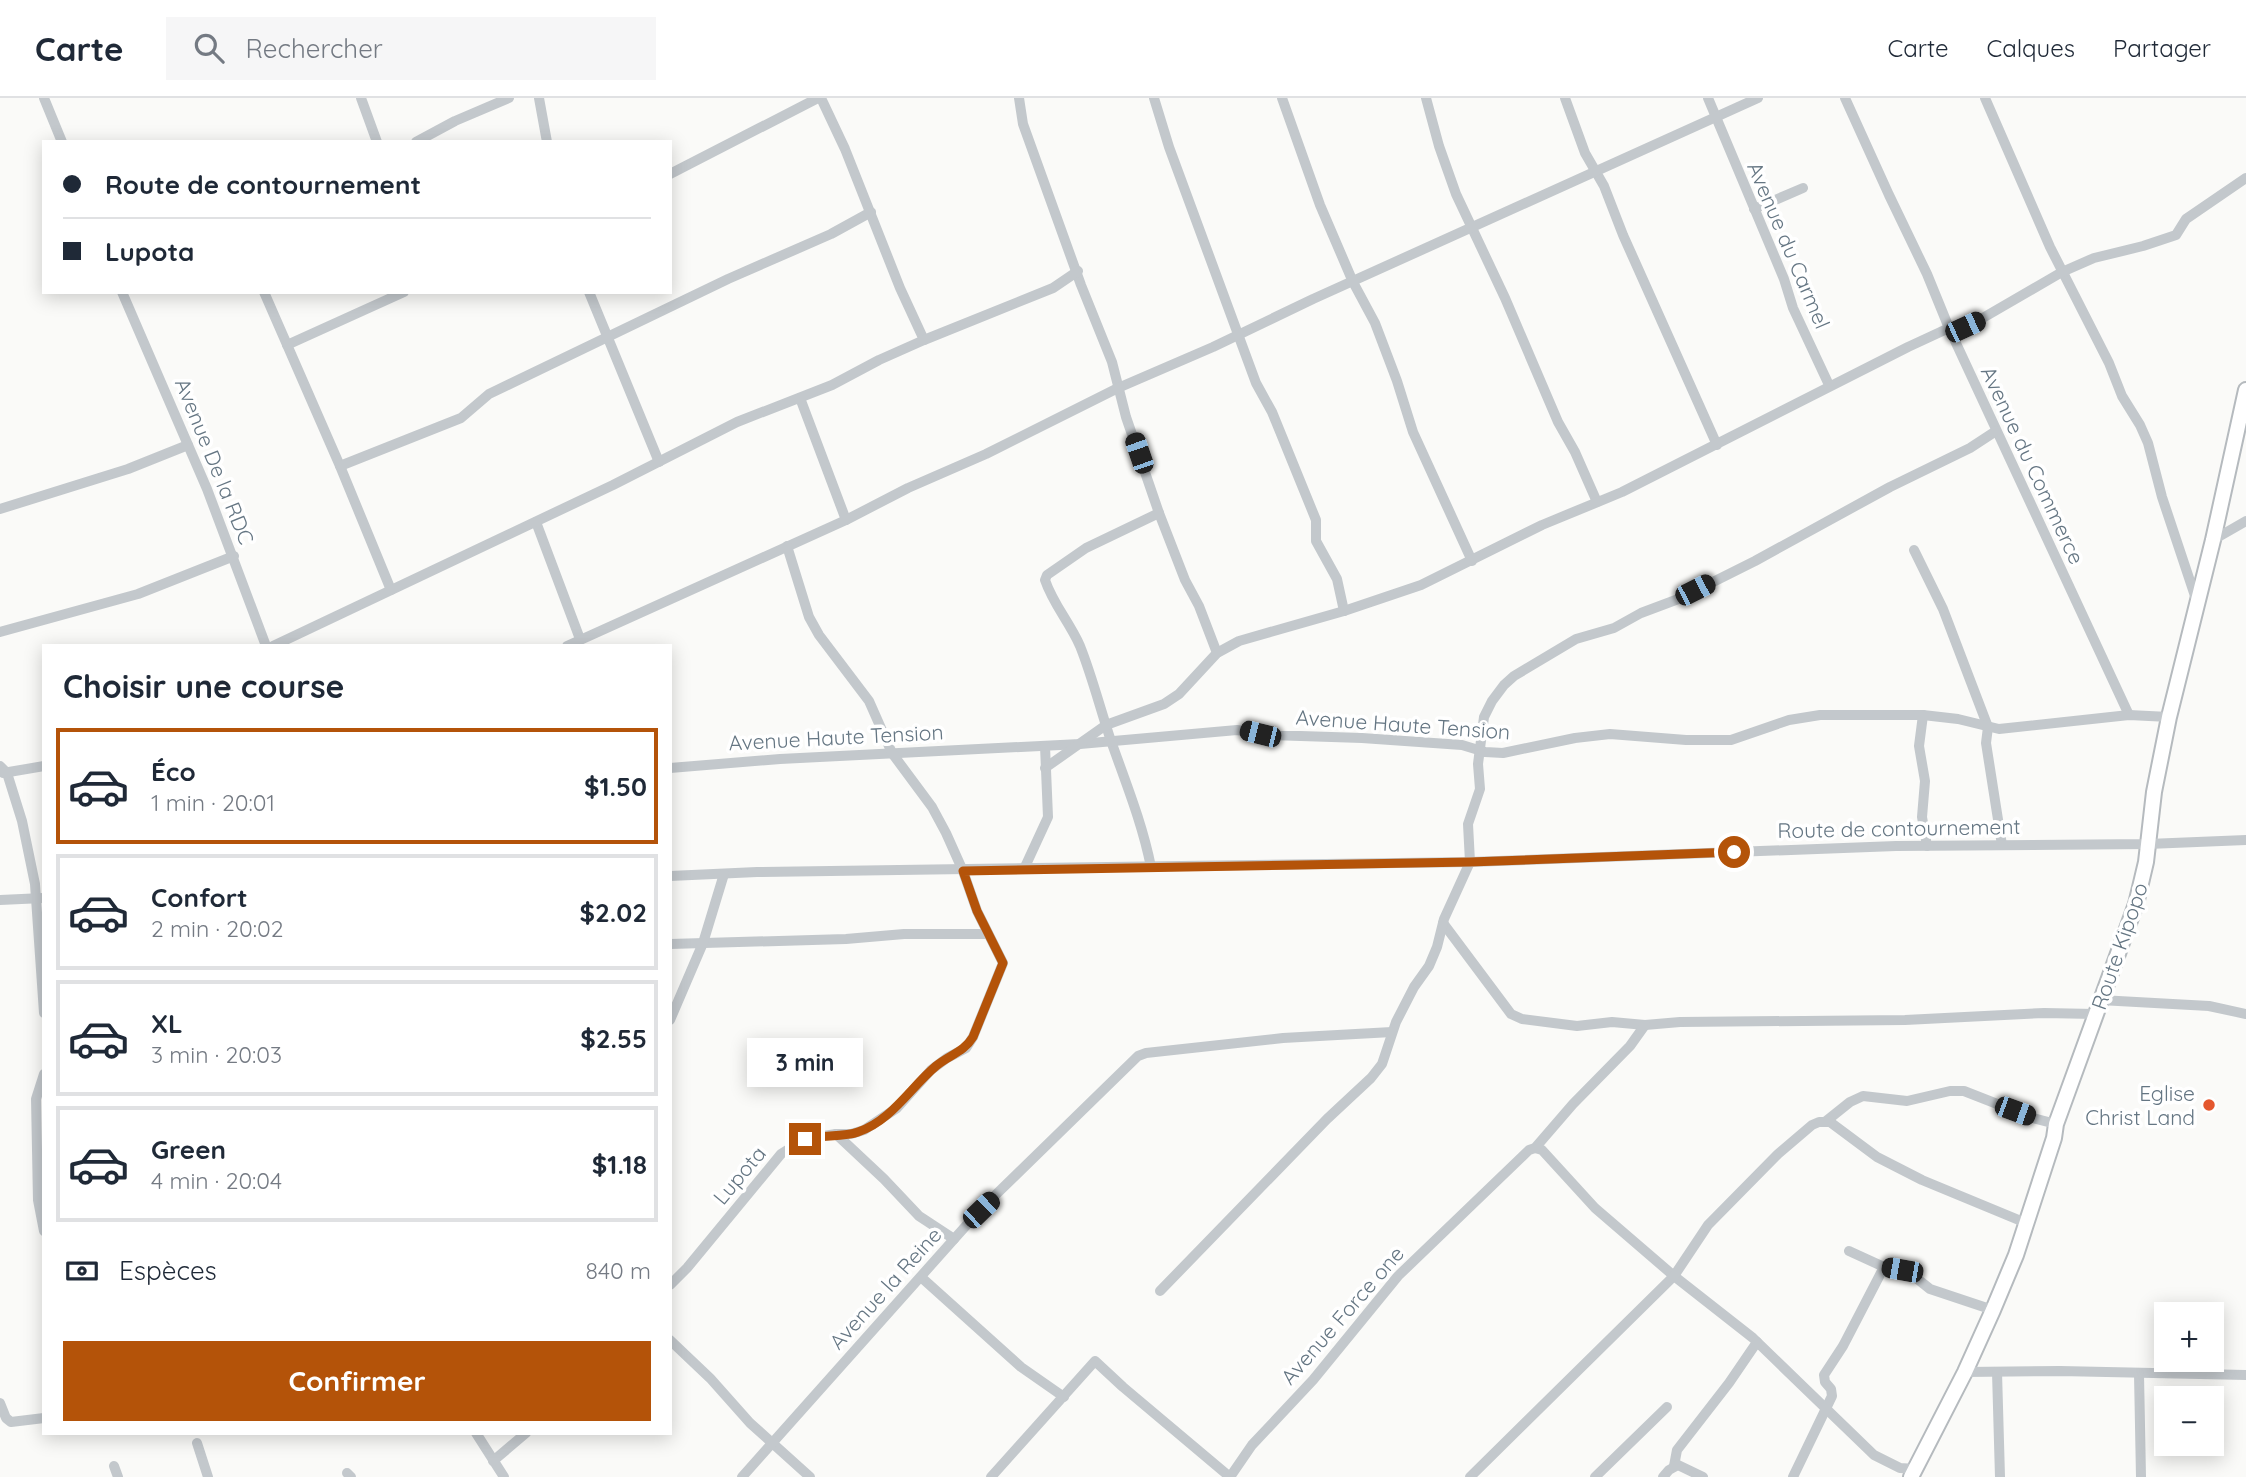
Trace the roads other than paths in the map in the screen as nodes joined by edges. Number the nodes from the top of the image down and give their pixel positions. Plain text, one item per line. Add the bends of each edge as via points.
1 (44, 98) edge
2 (361, 98) edge
3 (509, 98) edge
4 (539, 98) edge
5 (820, 98) edge
6 (1019, 98) edge
7 (1154, 98) edge
8 (1282, 98) edge
9 (1426, 98) edge
10 (1565, 98) edge
11 (1707, 98) edge
12 (1758, 98) edge
13 (1845, 98) edge
14 (1984, 98) edge
15 (1715, 118) junction
16 (61, 140) edge
17 (376, 140) edge
18 (420, 140) edge
19 (547, 140) edge
20 (1596, 172) junction
21 (672, 173) edge
22 (2246, 178) edge
23 (1803, 188) dead end
24 (1754, 209) junction
25 (871, 212) junction
26 (1471, 229) junction
27 (1078, 271) junction
28 (2062, 272) junction
29 (1353, 282) junction
30 (123, 294) edge
31 (265, 294) edge
32 (400, 294) edge
33 (590, 294) edge
34 (1949, 328) junction
35 (1239, 335) junction
36 (608, 338) junction
37 (924, 340) junction
38 (287, 345) junction
39 (1829, 385) junction
40 (1118, 388) junction
41 (2246, 390) edge
42 (800, 398) junction
43 (1996, 431) junction
44 (1717, 444) junction
45 (188, 445) junction
46 (659, 462) junction
47 (340, 466) junction
48 (1597, 502) junction
49 (0, 509) edge
50 (1159, 513) junction
51 (846, 520) junction
52 (2246, 521) edge
53 (536, 522) junction
54 (2213, 540) junction
55 (786, 546) junction
56 (1914, 550) dead end
57 (234, 556) junction
58 (1472, 561) junction
59 (391, 590) junction
60 (2197, 602) junction
61 (1344, 611) junction
62 (0, 632) edge
63 (580, 639) junction
64 (265, 644) edge
65 (277, 644) edge
66 (571, 644) edge
67 (1217, 653) junction
68 (1923, 715) junction
69 (2129, 716) junction
70 (2169, 717) junction
71 (1105, 725) junction
72 (1989, 727) junction
73 (1111, 740) junction
74 (1080, 744) junction
75 (1045, 746) junction
76 (1479, 750) junction
77 (892, 752) junction
78 (42, 766) edge
79 (672, 768) edge
80 (1045, 768) junction
81 (2, 771) edge
82 (2246, 840) edge
83 (2148, 844) junction
84 (2002, 845) junction
85 (1927, 846) junction
86 (1470, 862) junction
87 (1151, 867) junction
88 (1024, 870) junction
89 (963, 871) junction
90 (724, 874) junction
91 (672, 876) edge
92 (42, 878) edge
93 (35, 884) junction
94 (40, 898) edge
95 (0, 900) edge
96 (1443, 923) junction
97 (988, 934) junction
98 (703, 943) junction
99 (672, 944) edge
100 (42, 956) edge
101 (2097, 1007) junction
102 (2246, 1014) edge
103 (672, 1015) edge
104 (1645, 1025) junction
105 (1392, 1032) junction
106 (42, 1080) edge
107 (1825, 1122) junction
108 (2056, 1124) junction
109 (836, 1134) junction
110 (1535, 1148) junction
111 (42, 1221) edge
112 (2025, 1223) junction
113 (954, 1239) junction
114 (1849, 1251) dead end
115 (1884, 1267) junction
116 (1675, 1276) junction
117 (922, 1278) junction
118 (672, 1283) edge
119 (1160, 1291) dead end
120 (1993, 1310) junction
121 (672, 1342) edge
122 (1757, 1342) junction
123 (1965, 1372) junction
124 (1997, 1372) junction
125 (2139, 1374) junction
126 (2246, 1375) edge
127 (1064, 1397) junction
128 (0, 1403) edge
129 (1827, 1407) junction
130 (1667, 1408) dead end
131 (42, 1418) edge
132 (477, 1435) edge
133 (524, 1435) edge
134 (197, 1443) dead end
135 (773, 1443) junction
136 (493, 1461) junction
137 (1674, 1465) junction
138 (1913, 1473) edge
139 (208, 1477) edge
140 (504, 1477) edge
141 (742, 1477) edge
142 (810, 1477) edge
143 (991, 1477) edge
144 (1230, 1477) edge
145 (1470, 1477) edge
146 (1595, 1477) edge
147 (1664, 1477) edge
148 (1703, 1477) edge
149 (1793, 1477) edge
150 (2000, 1477) edge
151 (2141, 1477) edge

1 - 16 street
2 - 17 street
3 - 18 street
4 - 19 street
5 - 21 street
5 - 25 street
6 - 27 street via 1023,124
7 - 35 street
8 - 29 street
9 - 26 street
10 - 20 street
11 - 15 street, Avenue du Carmel
12 - 15 street
13 - 34 street, Avenue du Commerce
14 - 28 street
15 - 20 street
15 - 24 street, Avenue du Carmel
20 - 26 street
20 - 44 street
22 - 28 street via 2186,219 2176,235
23 - 24 street
24 - 39 street, Avenue du Carmel
25 - 36 street
25 - 37 street
26 - 29 street
26 - 48 street
27 - 37 street via 1053,288
27 - 40 street
28 - 34 street via 1965,327
28 - 60 street via 2148,443
29 - 35 street
29 - 58 street via 1375,323 1413,432
30 - 45 street, Avenue De la RDC
31 - 38 street
32 - 38 street
33 - 36 street
34 - 39 street
34 - 43 street, Avenue du Commerce
35 - 40 street
35 - 61 street via 1316,520 1316,541 1337,579
36 - 46 street
36 - 47 street via 489,394 460,418
37 - 42 street
38 - 47 street
39 - 44 street
40 - 50 street
40 - 51 street
41 - 54 main road, Route Kipopo
42 - 46 street via 737,422
42 - 51 street
43 - 69 street, Avenue du Commerce
43 - 76 street via 1755,562 1614,628 1576,639 1514,676 1484,716
44 - 48 street
45 - 49 street
45 - 57 street, Avenue De la RDC
46 - 53 street
47 - 59 street
48 - 58 street
50 - 67 street
50 - 71 street via 1086,548 1045,578 1079,644
51 - 55 street
52 - 54 street
53 - 59 street
53 - 63 street
54 - 60 main road, Route Kipopo
55 - 63 street
55 - 77 street, Lupota via 809,617 869,701
56 - 72 street via 1943,609
57 - 62 street via 129,597
57 - 64 street, Avenue De la RDC
58 - 61 street via 1414,588
59 - 65 street
60 - 70 main road, Route Kipopo
61 - 67 street via 1239,641
63 - 66 street
67 - 71 street via 1164,704
68 - 72 street, Avenue Haute Tension
68 - 76 street, Avenue Haute Tension via 1809,716 1724,741 1610,734 1515,752
68 - 85 street via 1919,746 1926,780 1922,817
69 - 70 street, Avenue Haute Tension
69 - 72 street, Avenue Haute Tension
70 - 83 main road, Route Kipopo
71 - 73 street
71 - 74 street
72 - 84 street via 1986,743
73 - 74 street, Avenue Haute Tension
73 - 76 street, Avenue Haute Tension via 1244,730 1462,745
73 - 87 street via 1145,836
74 - 75 street, Avenue Haute Tension
74 - 80 street
75 - 77 street, Avenue Haute Tension
75 - 80 street
76 - 86 street via 1480,789 1468,824
77 - 79 street, Avenue Haute Tension
77 - 89 street, Lupota via 932,807
78 - 81 street
80 - 88 street via 1048,817
81 - 93 street via 22,821
82 - 83 street, Route de contournement
83 - 84 street, Route de contournement
83 - 101 main road, Route Kipopo via 2136,904
84 - 85 street, Route de contournement
85 - 86 street, Route de contournement
86 - 87 street, Route de contournement
86 - 96 street
87 - 88 street, Route de contournement
88 - 89 street, Route de contournement
89 - 90 street, Route de contournement
89 - 97 street, Lupota
90 - 91 street, Route de contournement
90 - 98 street
92 - 93 street
93 - 94 street
94 - 95 street
94 - 100 street
96 - 104 street via 1515,1017 1568,1026
96 - 105 street via 1429,966
97 - 98 street
97 - 109 street, Lupota via 1003,963 966,1048 931,1070 897,1108 864,1130
98 - 99 street
98 - 103 street
101 - 102 street via 2209,1006
101 - 104 street via 1905,1020
101 - 108 main road, Route Kipopo
104 - 110 street, Avenue Force one
105 - 113 street, Avenue la Reine via 1283,1038 1138,1056
105 - 119 street via 1382,1064 1371,1078
106 - 111 street via 36,1099
107 - 108 street via 1863,1096 1907,1101 1964,1091
107 - 112 street via 1922,1180
107 - 116 street via 1802,1132 1737,1194 1708,1225
108 - 112 main road, Route Kipopo
109 - 113 street via 913,1210
109 - 118 street, Lupota via 805,1139 781,1154
110 - 116 street via 1542,1150 1595,1208
110 - 144 street, Avenue Force one via 1398,1276 1313,1380 1252,1445
112 - 120 main road, Route Kipopo
113 - 117 street, Avenue la Reine
114 - 115 street
115 - 120 street via 1909,1273 1930,1289
115 - 129 street via 1824,1375 1832,1393
116 - 122 street
116 - 145 street
117 - 127 street via 1021,1367
117 - 135 street, Avenue la Reine
120 - 123 main road, Route Kipopo
121 - 135 street
122 - 129 street
122 - 137 street via 1677,1450
123 - 124 street
123 - 138 main road, Route Kipopo
124 - 125 street
124 - 150 street
125 - 126 street
125 - 151 street
127 - 143 street
127 - 144 street via 1096,1361
128 - 131 street via 11,1422
129 - 138 street via 1874,1455
129 - 149 street
130 - 146 street
132 - 136 street
133 - 136 street
134 - 139 street
135 - 141 street, Avenue la Reine
135 - 142 street
136 - 140 street
137 - 147 street
137 - 148 street

